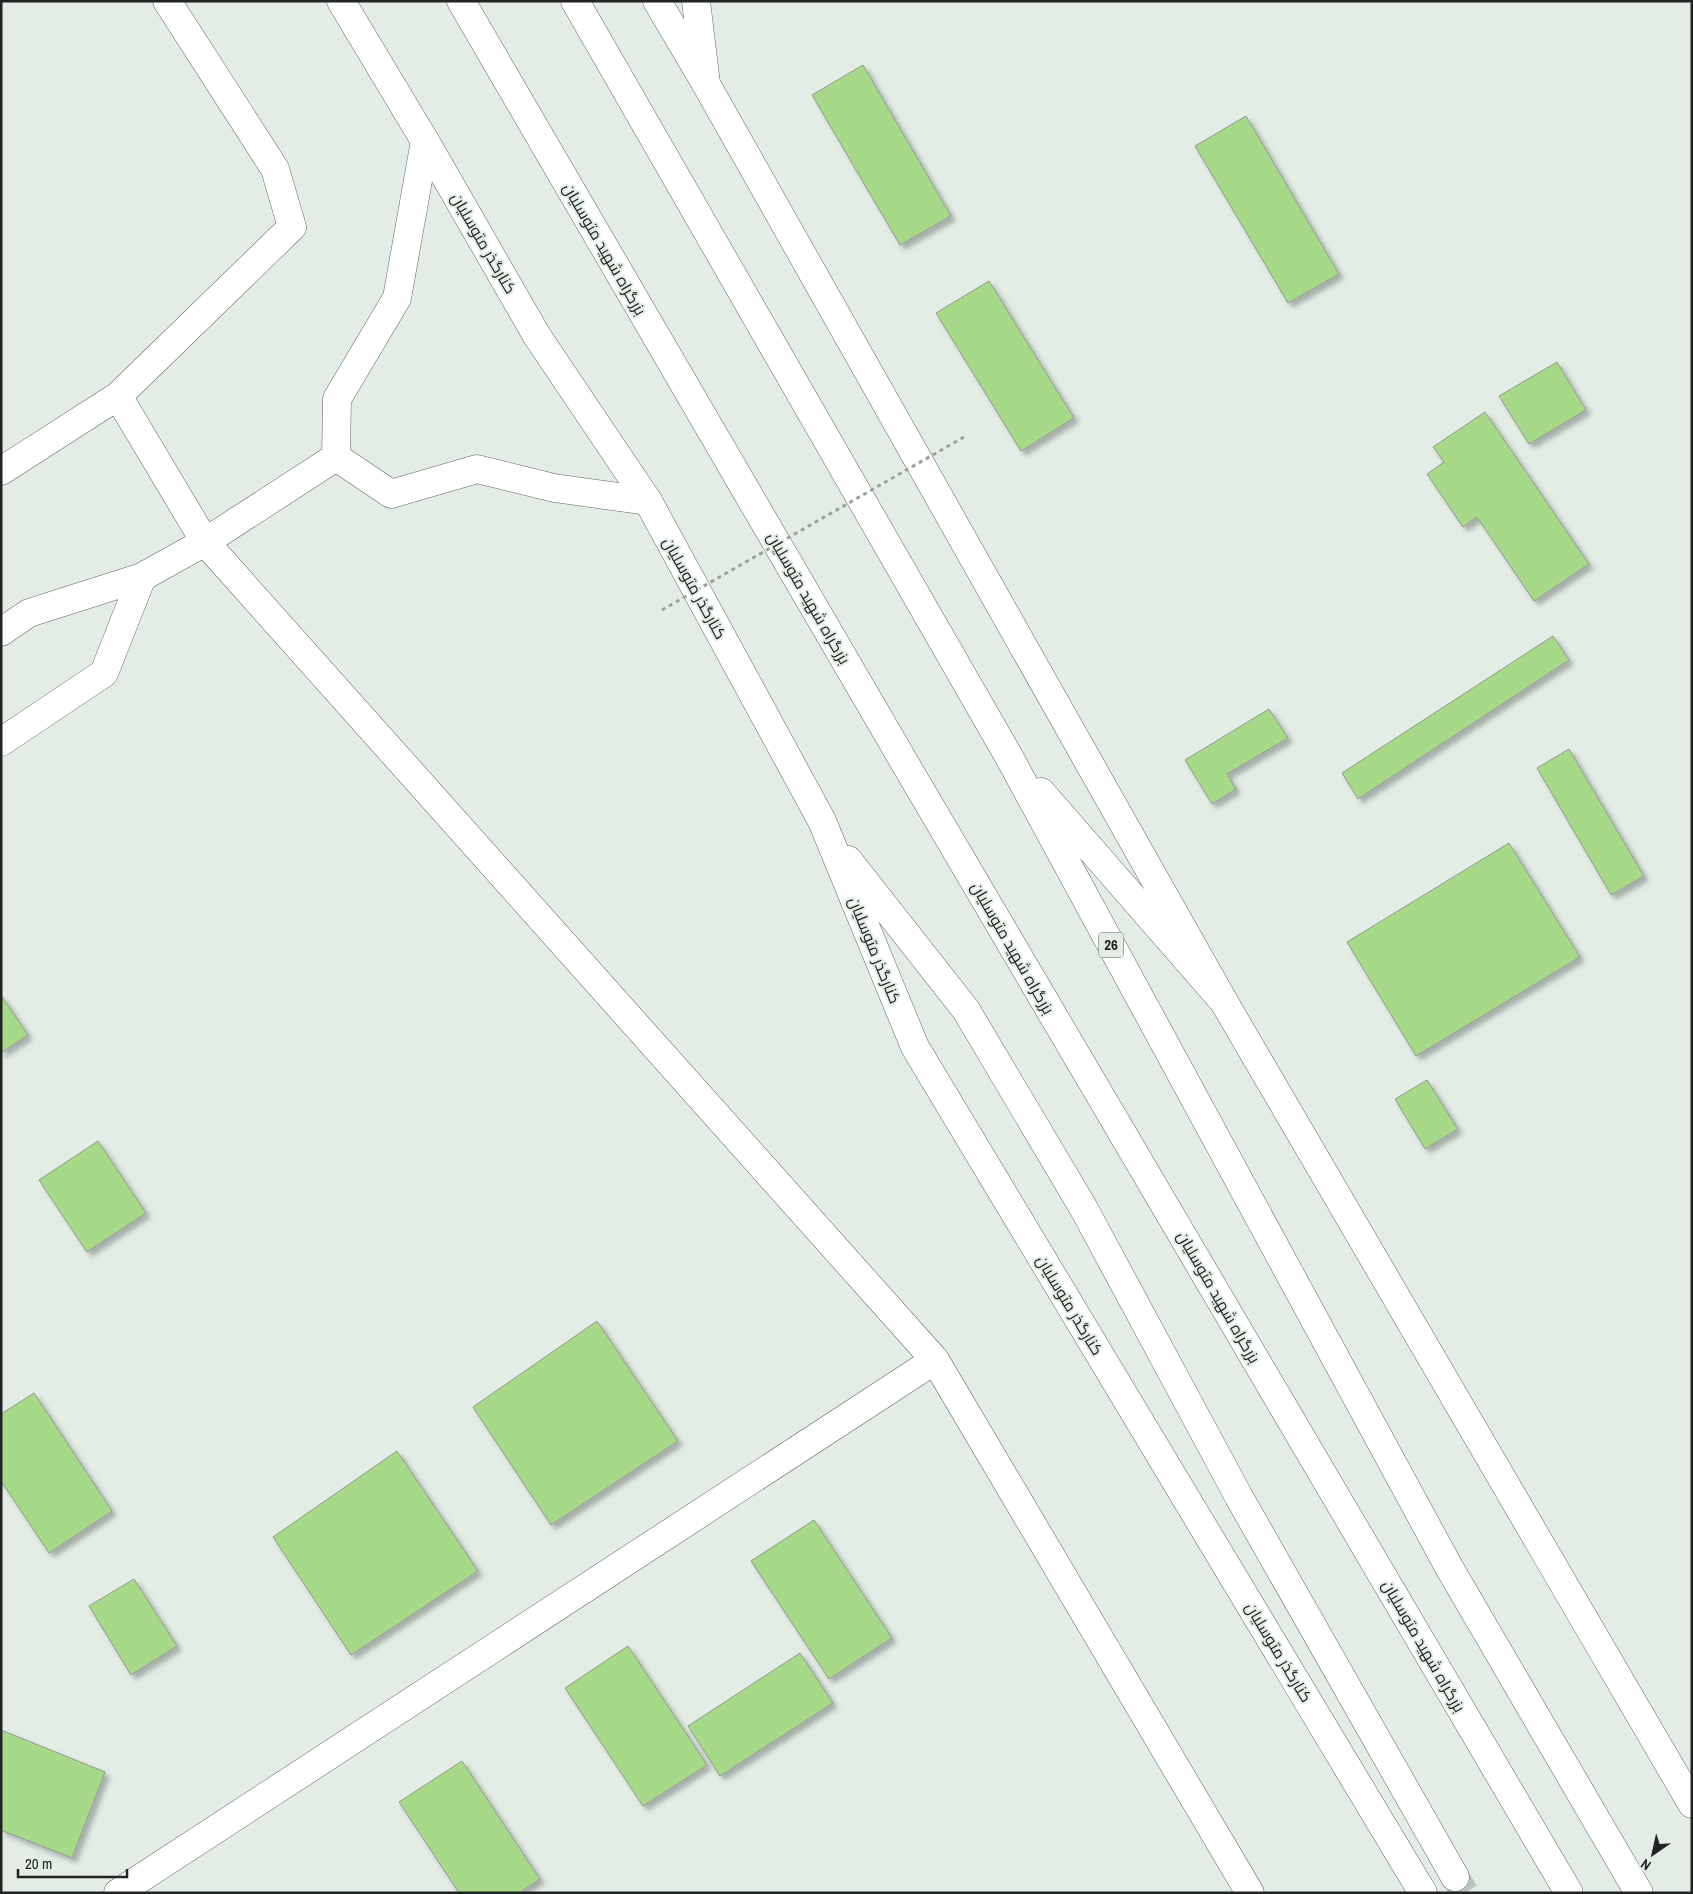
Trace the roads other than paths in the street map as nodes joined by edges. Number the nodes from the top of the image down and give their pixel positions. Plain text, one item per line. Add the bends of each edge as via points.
1 (166, 1) edge
2 (341, 1) edge
3 (461, 1) edge
4 (575, 1) edge
5 (657, 1) edge
6 (696, 1) edge
7 (706, 84) junction
8 (424, 141) junction
9 (118, 396) junction
10 (336, 457) junction
11 (1, 471) edge
12 (648, 501) junction
13 (205, 542) junction
14 (142, 577) junction
15 (1, 632) edge
16 (1, 742) edge
17 (1008, 755) junction
18 (827, 833) junction
19 (1224, 1002) junction
20 (934, 1360) junction
21 (1692, 1804) edge
22 (1455, 1877) tunnel mouth
23 (118, 1893) edge
24 (1250, 1893) edge
25 (1424, 1893) edge
26 (1569, 1893) edge
27 (1639, 1893) edge

1 - 9 main road via 275,169 292,227
2 - 8 main road, کنارگذر متوسلیان
3 - 26 main road, بزرگراه شهید متوسلیان
4 - 17 main road, 26
5 - 7 main road
6 - 7 main road
7 - 19 main road
8 - 10 main road via 398,298 337,399
8 - 12 main road, کنارگذر متوسلیان via 537,336
9 - 11 main road
9 - 13 main road
10 - 12 main road via 391,494 477,469 554,488
10 - 13 main road
12 - 18 main road, کنارگذر متوسلیان
13 - 14 main road
13 - 20 main road
14 - 15 main road via 29,613
14 - 16 main road via 104,673
17 - 19 main road
17 - 27 main road, 26 via 1450,1569
18 - 22 main road via 966,1010 1084,1209 1239,1497
18 - 25 main road, کنارگذر متوسلیان via 915,1047
19 - 21 main road
20 - 23 main road
20 - 24 main road

